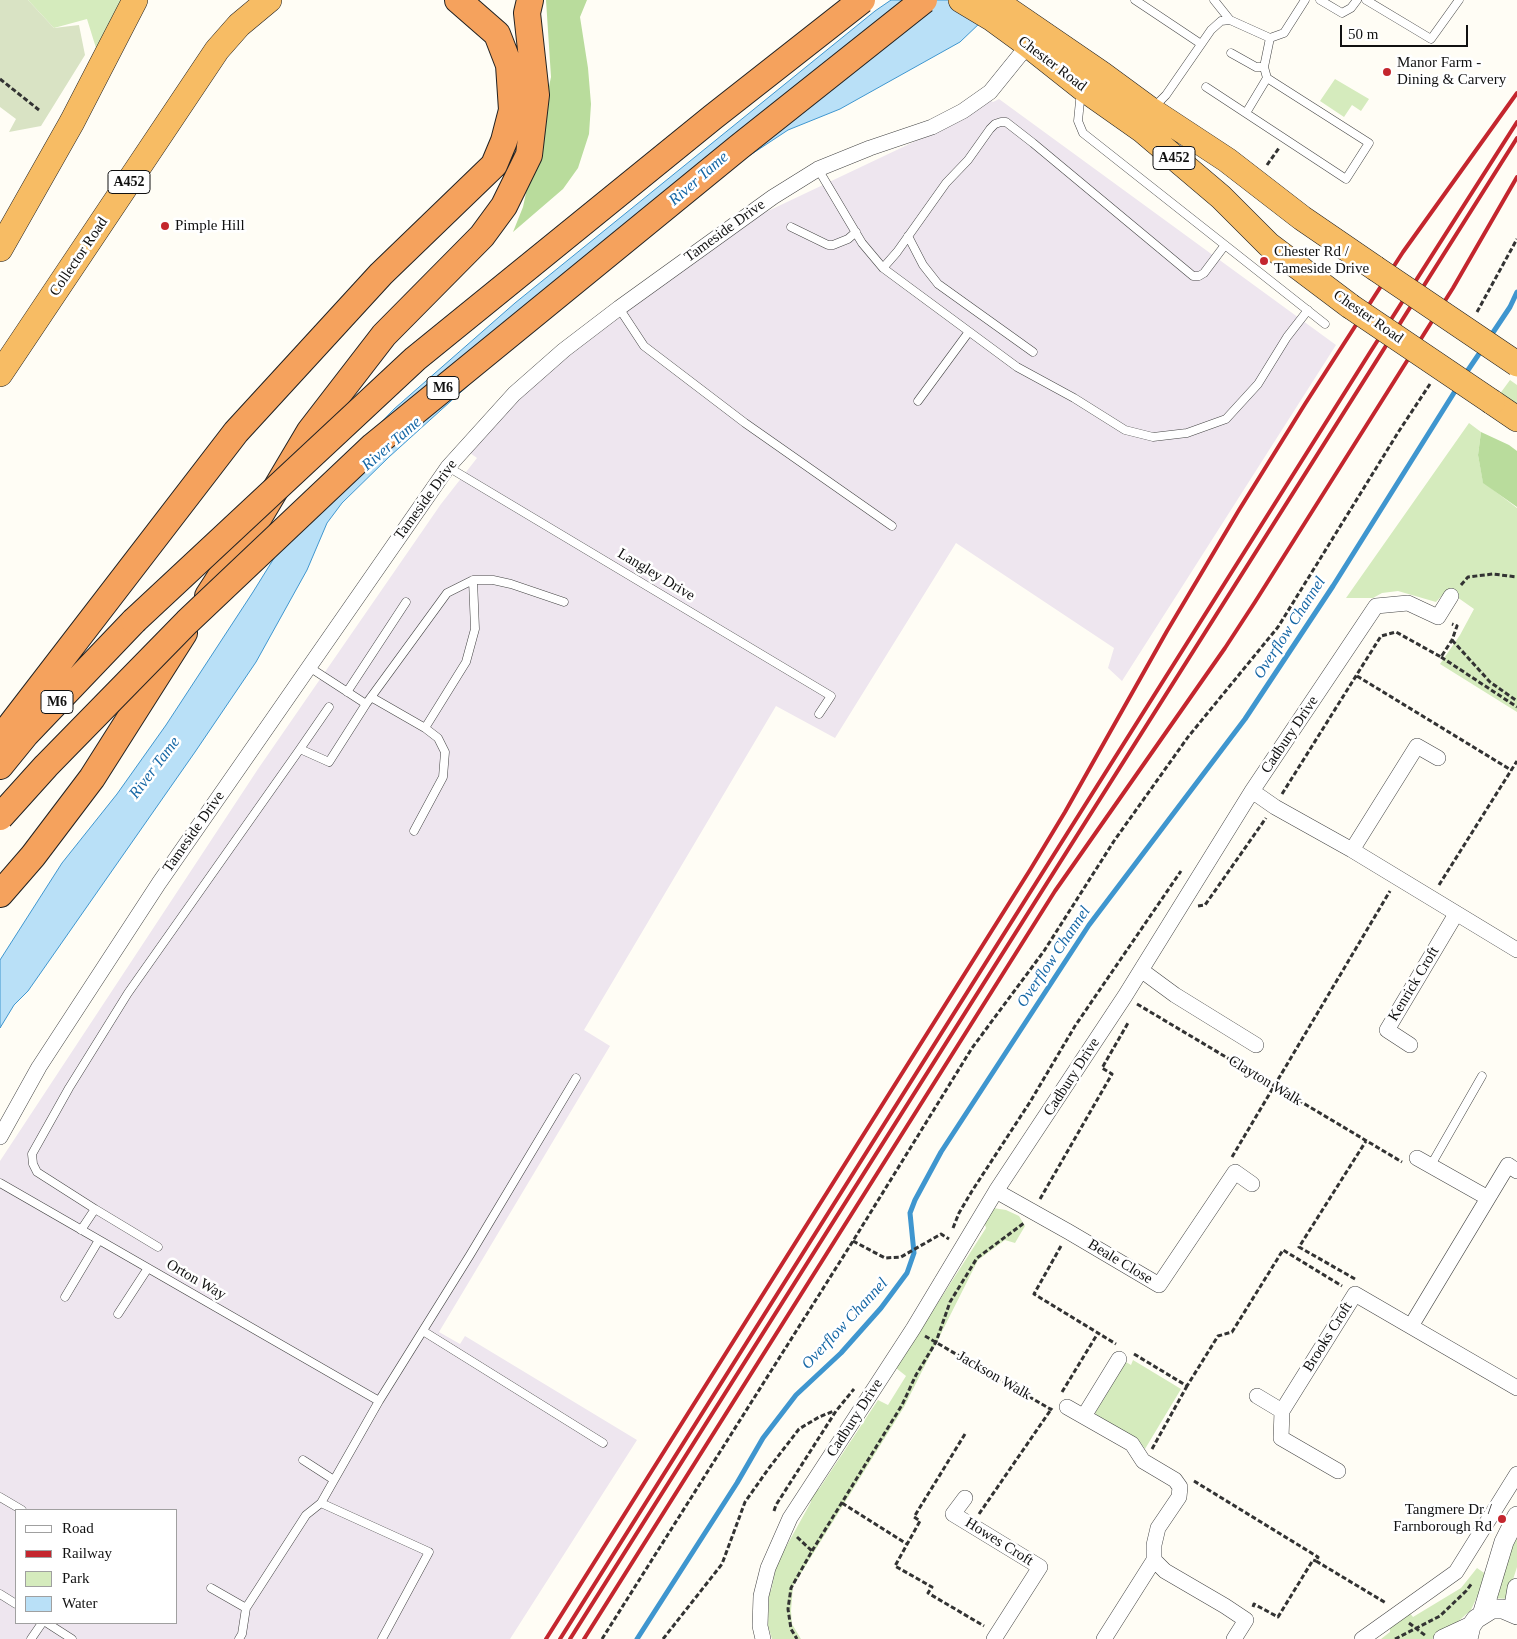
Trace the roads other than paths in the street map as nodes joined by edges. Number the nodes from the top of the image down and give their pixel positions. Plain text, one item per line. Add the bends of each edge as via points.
1 (135, 0) edge
2 (269, 0) edge
3 (458, 0) edge
4 (530, 0) edge
5 (862, 0) edge
6 (924, 0) edge
7 (961, 0) edge
8 (1135, 0) edge
9 (1214, 0) edge
10 (1305, 0) edge
11 (1320, 0) edge
12 (1357, 0) edge
13 (1366, 0) edge
14 (1459, 0) edge
15 (996, 8) edge
16 (1230, 20) junction
17 (1270, 38) junction
18 (1028, 44) junction
19 (1201, 44) junction
20 (1231, 52) dead end
21 (1264, 67) junction
22 (1268, 78) junction
23 (1081, 86) junction
24 (1206, 87) dead end
25 (1151, 110) junction
26 (1246, 113) junction
27 (818, 169) junction
28 (791, 227) dead end
29 (856, 232) junction
30 (908, 236) junction
31 (1225, 245) junction
32 (0, 249) edge
33 (883, 268) junction
34 (619, 308) junction
35 (1308, 310) junction
36 (1325, 324) dead end
37 (968, 333) junction
38 (1033, 352) dead end
39 (1517, 364) edge
40 (0, 374) edge
41 (918, 400) dead end
42 (1517, 419) edge
43 (448, 467) junction
44 (892, 526) dead end
45 (473, 580) junction
46 (1451, 596) road end
47 (406, 602) dead end
48 (564, 602) dead end
49 (309, 667) junction
50 (347, 692) junction
51 (369, 701) junction
52 (329, 706) dead end
53 (820, 714) dead end
54 (425, 728) junction
55 (0, 739) edge
56 (300, 748) junction
57 (1438, 758) dead end
58 (0, 766) edge
59 (1252, 791) junction
60 (0, 817) edge
61 (414, 831) dead end
62 (1352, 850) junction
63 (0, 894) edge
64 (1456, 914) junction
65 (1517, 950) edge
66 (1141, 970) junction
67 (1256, 1045) dead end
68 (1410, 1045) dead end
69 (1482, 1076) dead end
70 (576, 1078) dead end
71 (0, 1137) edge
72 (1425, 1162) joint
73 (1517, 1171) edge
74 (0, 1183) edge
75 (1252, 1184) dead end
76 (996, 1191) junction
77 (1488, 1198) junction
78 (95, 1209) junction
79 (81, 1230) junction
80 (99, 1240) junction
81 (158, 1247) dead end
82 (148, 1268) junction
83 (65, 1297) dead end
84 (118, 1314) dead end
85 (1411, 1326) junction
86 (422, 1331) junction
87 (1124, 1353) road end
88 (1517, 1388) edge
89 (1258, 1396) dead end
90 (379, 1401) junction
91 (1061, 1401) road end
92 (1282, 1411) junction
93 (1084, 1416) junction
94 (603, 1443) dead end
95 (303, 1460) dead end
96 (1338, 1471) dead end
97 (1517, 1474) edge
98 (334, 1480) junction
99 (0, 1497) edge
100 (965, 1498) dead end
101 (320, 1503) junction
102 (20, 1509) edge
103 (1517, 1516) edge
104 (1154, 1560) junction
105 (211, 1588) dead end
106 (1517, 1588) edge
107 (0, 1594) edge
108 (15, 1603) edge
109 (246, 1608) junction
110 (1515, 1614) edge
111 (41, 1624) edge
112 (49, 1624) edge
113 (1474, 1627) edge
114 (995, 1637) edge
115 (32, 1639) edge
116 (72, 1639) edge
117 (239, 1639) edge
118 (382, 1639) edge
119 (763, 1639) edge
120 (1104, 1639) edge
121 (1234, 1639) edge
122 (1362, 1639) edge
123 (1443, 1639) edge

1 - 32 highway via 72,122
2 - 40 highway, Collector Road / A452 via 239,25 217,50
3 - 55 highway via 496,34 509,65 512,110 494,165 381,274 236,432
4 - 63 highway via 527,13 536,94 529,155 504,206 482,236 384,336 310,431 259,517 92,778
5 - 58 highway, M6, bridge via 415,358 134,621 26,734
6 - 60 highway, M6, bridge via 373,446 187,622
7 - 15 highway, A452
8 - 19 lane
9 - 16 lane
10 - 17 lane via 1284,33
11 - 12 lane via 1342,13
13 - 14 lane via 1431,39
15 - 18 highway, Chester Road / A452
15 - 25 highway, Chester Road / A452 via 1102,74
16 - 17 lane
16 - 19 lane via 1221,21
17 - 21 lane
18 - 23 highway, Chester Road / A452
18 - 27 street, Tameside Drive via 990,92 964,111 932,127
19 - 25 lane
20 - 21 lane
21 - 22 lane
22 - 26 lane
22 - 26 lane via 1369,143 1346,179
23 - 31 lane via 1078,121 1083,133
23 - 42 highway, Chester Road / A452, bridge via 1186,167 1269,245 1350,306
24 - 26 lane
25 - 39 highway, Chester Road / A452, bridge via 1220,156 1302,218
27 - 29 lane
27 - 34 street, Tameside Drive via 765,202
28 - 29 lane via 828,245 848,239
29 - 33 lane
30 - 31 lane via 946,183 995,124 1006,122 1193,276 1204,273
30 - 33 lane
30 - 38 lane via 938,284
31 - 35 lane
33 - 37 lane
34 - 43 street, Tameside Drive via 514,394
34 - 44 lane via 644,346 745,423
35 - 36 lane
35 - 37 lane via 1258,384 1226,419 1186,433 1153,438 1125,430 1017,367
37 - 41 lane
43 - 49 street, Tameside Drive
43 - 53 lane, Langley Drive via 831,696
45 - 48 lane via 511,584
45 - 51 lane via 448,593
45 - 54 lane via 475,630 466,662
46 - 59 street, Cadbury Drive via 1438,617 1408,603 1376,606
47 - 50 lane
49 - 50 lane
49 - 71 street, Tameside Drive via 159,883 39,1067
50 - 51 lane
51 - 54 lane
51 - 56 lane via 329,762
52 - 56 lane
54 - 61 lane via 438,738 446,752 443,777
56 - 78 lane via 128,993 32,1154 37,1172
57 - 62 street via 1417,746
59 - 62 street
59 - 66 street, Cadbury Drive
62 - 64 street
64 - 65 street
64 - 68 street, Kenrick Croft via 1387,1030
66 - 67 street, Clayton Walk
66 - 76 street, Cadbury Drive
69 - 72 lane
70 - 86 lane
72 - 77 street
73 - 77 street via 1508,1165
74 - 79 lane, Orton Way
75 - 76 street, Beale Close via 1234,1172 1159,1285
76 - 119 street, Cadbury Drive via 913,1329 790,1518 768,1568 761,1596
77 - 85 street
78 - 79 lane
78 - 81 lane
79 - 80 lane, Orton Way
80 - 82 lane, Orton Way
80 - 83 lane
82 - 84 lane
82 - 90 lane, Orton Way
85 - 88 street, Brooks Croft
85 - 92 street, Brooks Croft via 1355,1294
86 - 90 lane
86 - 94 lane
87 - 93 street
89 - 92 street
90 - 98 lane
91 - 93 street
92 - 96 street via 1281,1438
93 - 104 street via 1132,1444 1143,1461 1175,1480 1180,1487 1179,1497 1158,1528
95 - 98 lane
97 - 122 street via 1456,1572
98 - 101 lane
99 - 102 lane
100 - 114 street, Howes Croft via 953,1514 1040,1567
101 - 109 lane via 306,1515
101 - 118 lane via 429,1552
103 - 113 street via 1504,1542
104 - 120 street
104 - 121 street via 1164,1571 1246,1620
105 - 109 lane
106 - 110 street
107 - 108 lane
109 - 117 lane
110 - 113 street via 1503,1609 1492,1610
111 - 115 lane
112 - 116 lane
113 - 123 street

